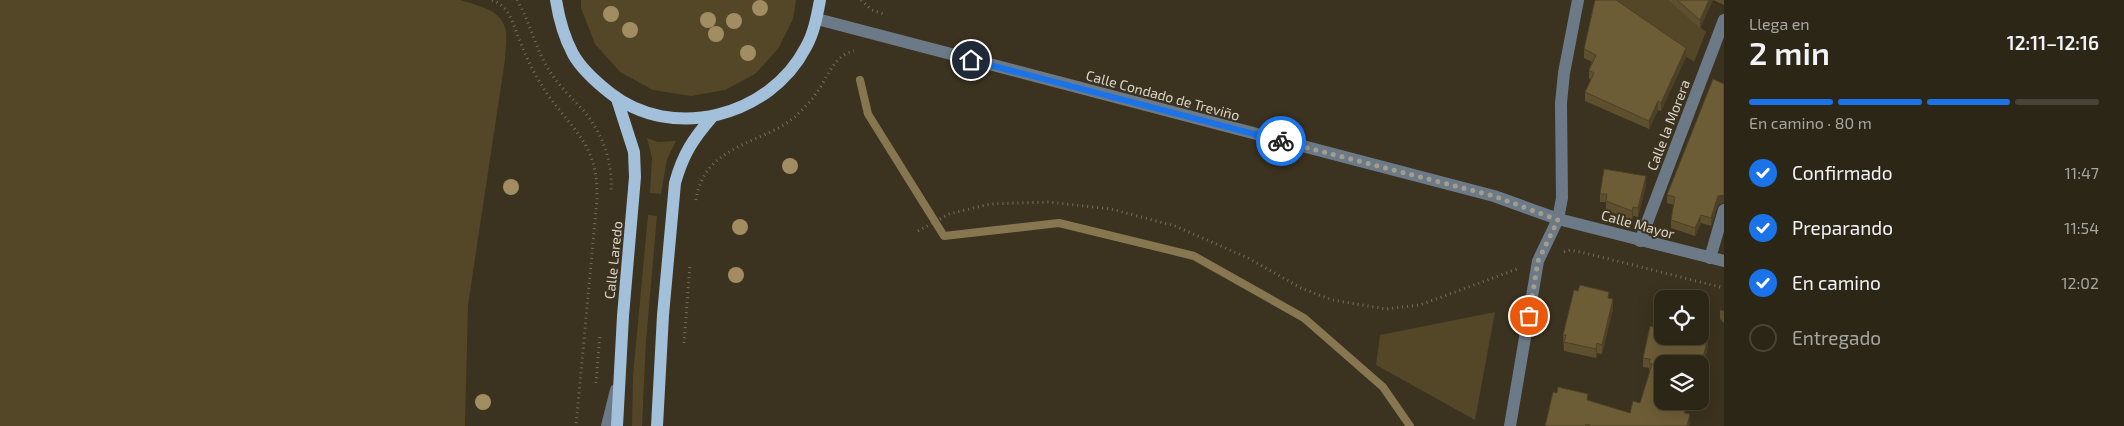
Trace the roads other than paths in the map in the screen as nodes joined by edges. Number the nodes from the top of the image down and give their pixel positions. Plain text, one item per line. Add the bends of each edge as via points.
1 (556, 0) edge
2 (820, 0) edge
3 (1578, 0) edge
4 (817, 19) junction
5 (1724, 20) edge
6 (617, 99) junction
7 (712, 117) junction
8 (1724, 210) edge
9 (1558, 220) junction
10 (1640, 241) junction
11 (1710, 258) junction
12 (1724, 261) edge
13 (619, 375) junction
14 (607, 426) edge
15 (617, 426) edge
16 (657, 426) edge
17 (1510, 426) edge

1 - 6 main road via 561,27 574,55 593,80
2 - 4 main road
3 - 9 street via 1563,88 1562,198
4 - 7 main road via 806,47 790,72 767,93 748,104
4 - 9 street, Calle Condado de Treviño via 1494,196
5 - 10 street, Calle la Morera
6 - 7 main road via 663,117
6 - 13 main road, Calle Laredo via 634,152 635,177
7 - 16 main road via 688,147 675,183
8 - 11 street
9 - 10 street, Calle Mayor
9 - 17 street via 1538,261
10 - 11 street, Calle Mayor
11 - 12 street, Calle Mayor
13 - 14 street
13 - 15 main road, Calle Laredo

